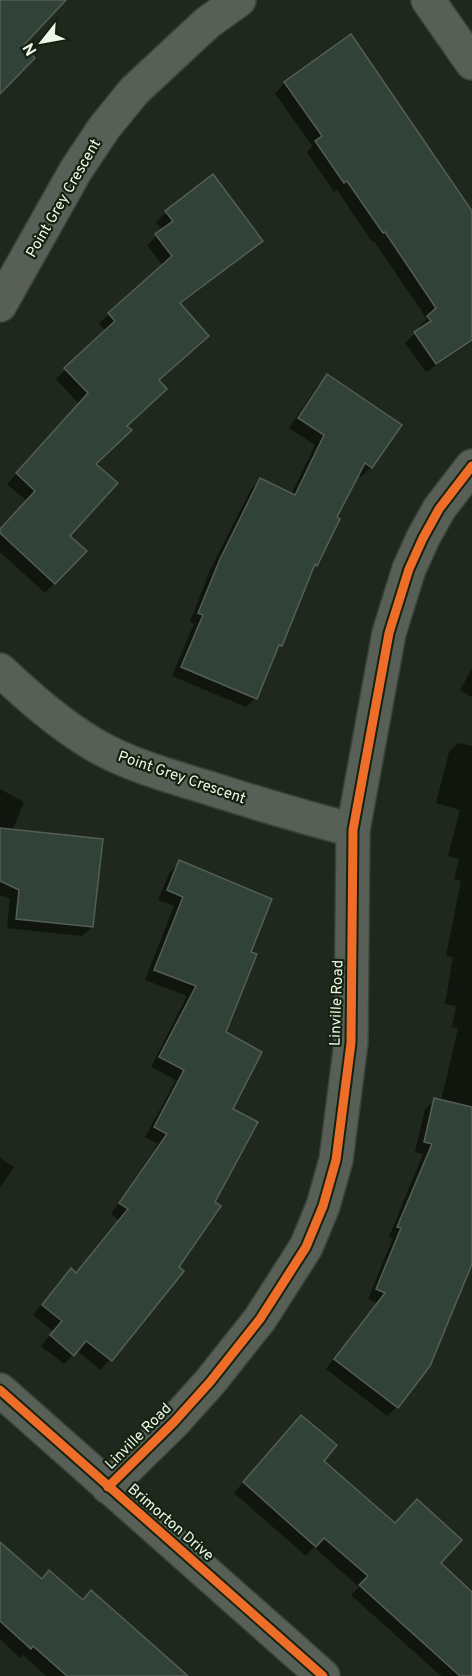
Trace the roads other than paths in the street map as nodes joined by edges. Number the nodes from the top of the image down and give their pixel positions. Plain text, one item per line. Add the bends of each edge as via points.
1 (240, 0) edge
2 (428, 0) edge
3 (472, 63) edge
4 (0, 305) edge
5 (472, 466) edge
6 (0, 670) edge
7 (353, 830) junction
8 (0, 1390) edge
9 (108, 1487) junction
10 (323, 1676) edge

1 - 4 street, Point Grey Crescent via 207,23 134,91 104,128
2 - 3 street
5 - 7 street, Linville Road via 439,509 423,538 396,604
6 - 7 street, Point Grey Crescent via 43,710 94,745 187,782
7 - 9 street, Linville Road via 351,1043 336,1160 324,1206 306,1247 260,1319 174,1422
8 - 9 street, Brimorton Drive
9 - 10 street, Brimorton Drive

